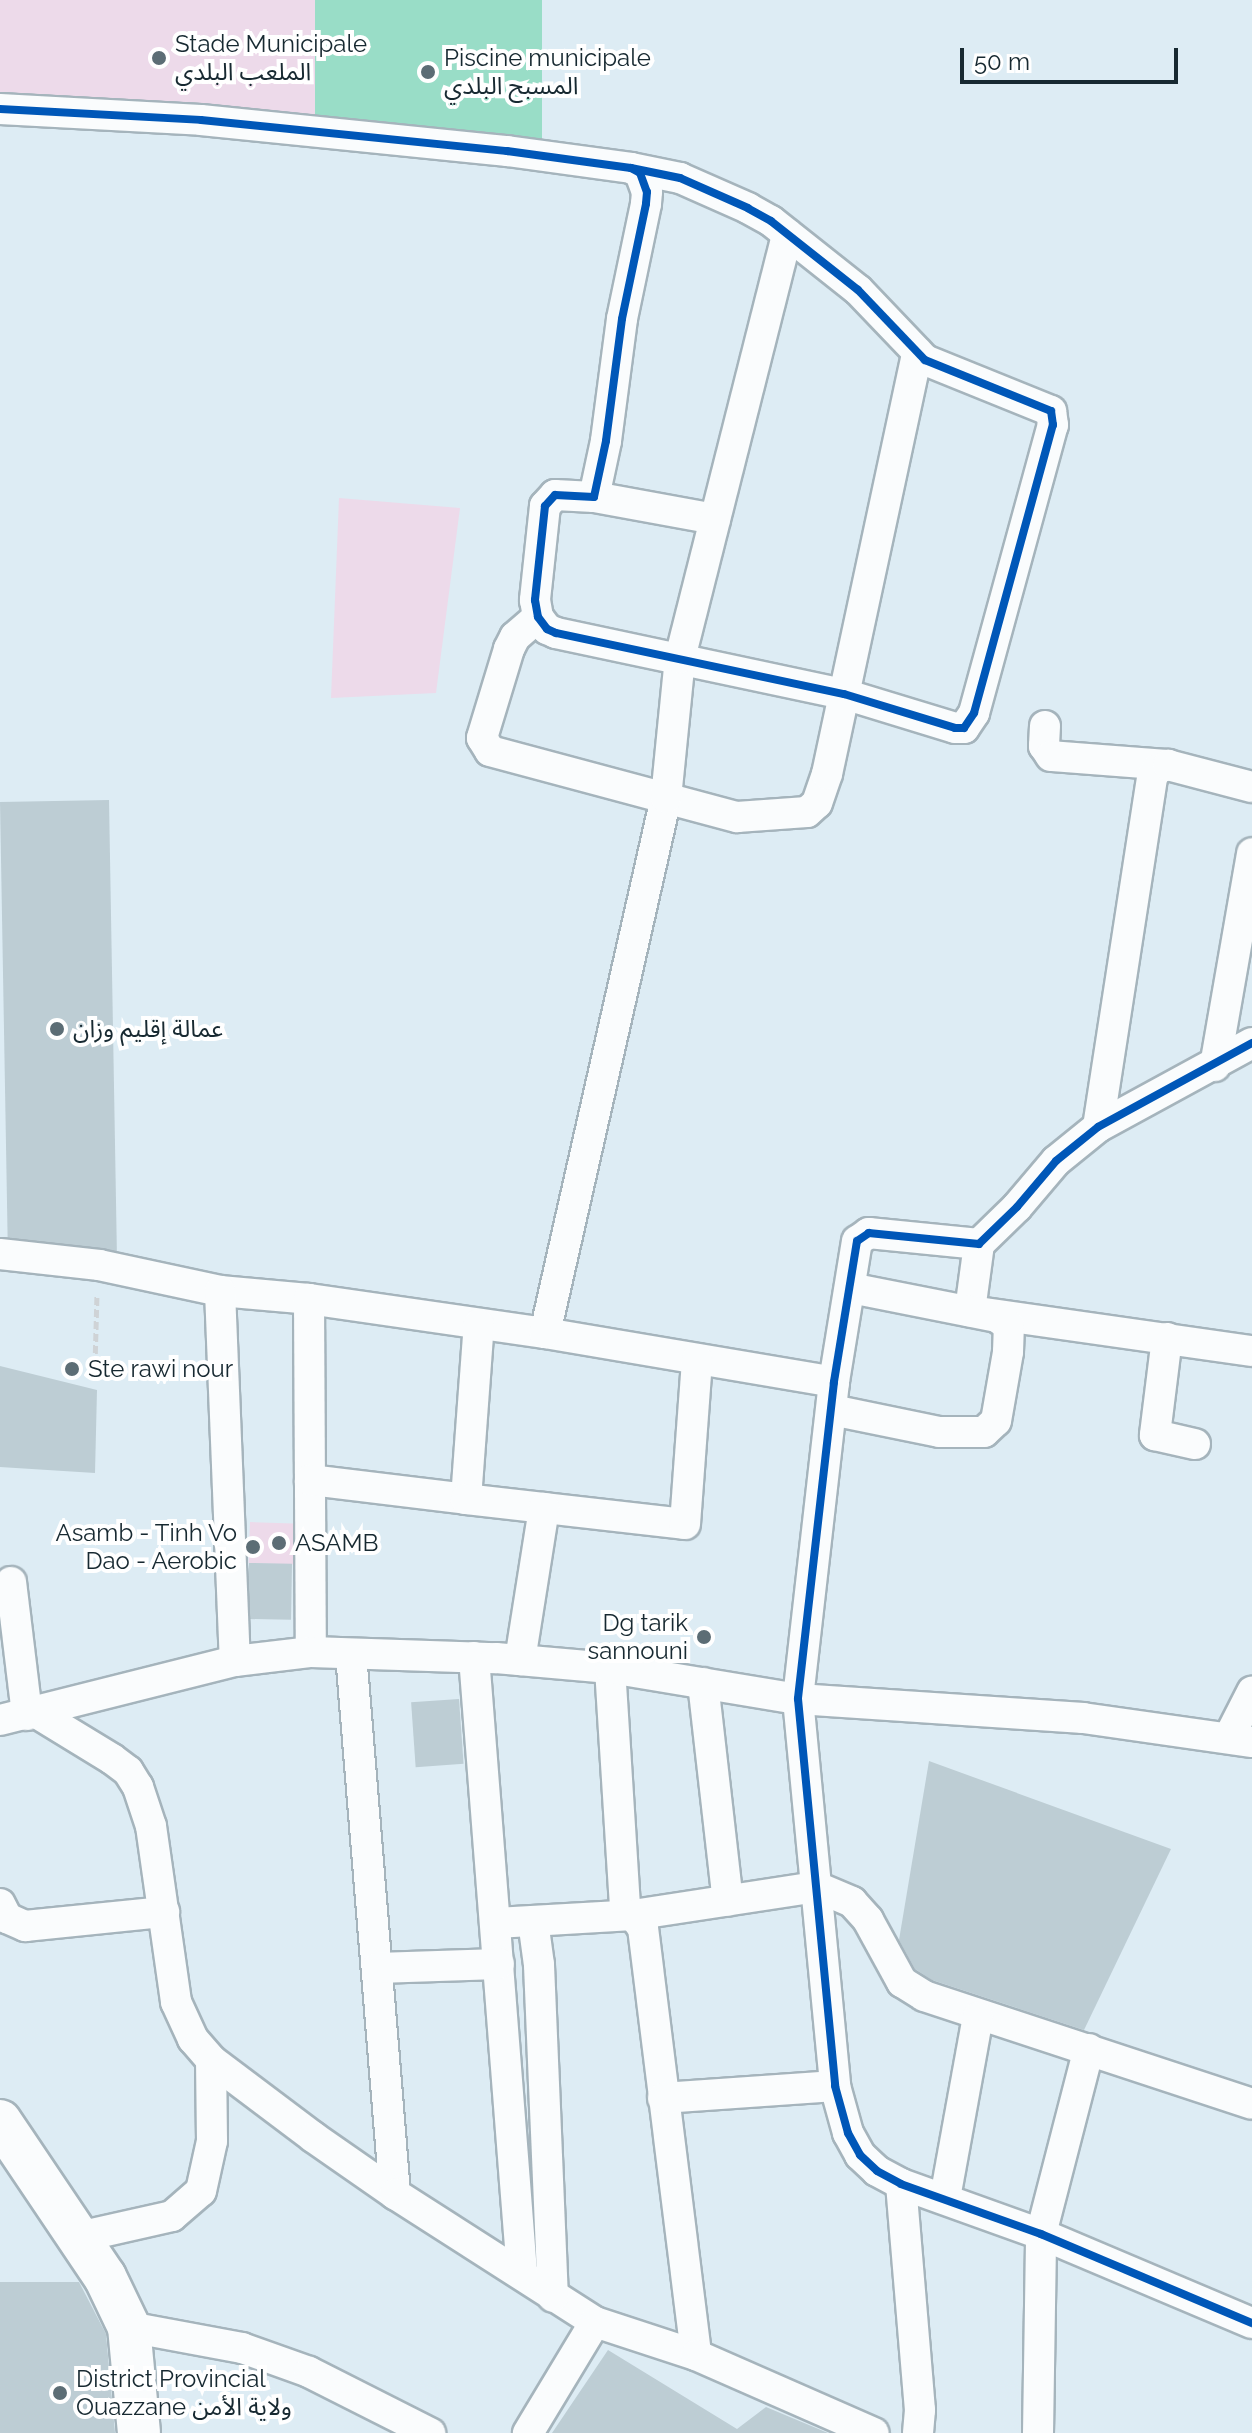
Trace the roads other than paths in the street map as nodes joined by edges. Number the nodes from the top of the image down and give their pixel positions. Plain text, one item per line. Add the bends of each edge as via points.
1 (0, 109) edge
2 (631, 168) junction
3 (787, 234) junction
4 (917, 353) junction
5 (594, 497) junction
6 (715, 519) junction
7 (538, 617) junction
8 (680, 658) junction
9 (844, 694) junction
10 (1045, 726) dead end
11 (1168, 765) junction
12 (1252, 787) edge
13 (666, 798) junction
14 (1252, 853) edge
15 (1252, 1043) edge
16 (1215, 1066) junction
17 (1098, 1127) junction
18 (979, 1244) junction
19 (0, 1254) edge
20 (850, 1288) junction
21 (220, 1291) junction
22 (309, 1299) junction
23 (970, 1311) junction
24 (479, 1324) junction
25 (545, 1333) junction
26 (1167, 1338) junction
27 (1252, 1351) edge
28 (697, 1359) junction
29 (833, 1396) junction
30 (1195, 1444) dead end
31 (310, 1480) junction
32 (466, 1499) junction
33 (544, 1508) junction
34 (11, 1582) dead end
35 (311, 1652) junction
36 (351, 1654) junction
37 (474, 1657) junction
38 (520, 1660) junction
39 (235, 1661) junction
40 (610, 1668) junction
41 (703, 1683) junction
42 (1252, 1692) edge
43 (798, 1699) junction
44 (21, 1716) edge
45 (1241, 1740) edge
46 (817, 1887) junction
47 (728, 1901) junction
48 (0, 1904) edge
49 (164, 1912) junction
50 (633, 1915) junction
51 (533, 1921) junction
52 (496, 1923) junction
53 (499, 1964) junction
54 (377, 1968) junction
55 (978, 2017) junction
56 (1089, 2049) junction
57 (211, 2060) junction
58 (835, 2086) junction
59 (663, 2098) junction
60 (1252, 2104) edge
61 (0, 2121) edge
62 (901, 2184) junction
63 (395, 2194) junction
64 (945, 2198) junction
65 (1041, 2234) junction
66 (79, 2237) junction
67 (522, 2273) junction
68 (553, 2297) junction
69 (595, 2322) junction
70 (1252, 2323) edge
71 (129, 2327) junction
72 (696, 2355) junction
73 (139, 2433) edge
74 (430, 2433) edge
75 (528, 2433) edge
76 (874, 2433) edge
77 (918, 2433) edge
78 (1038, 2433) edge

1 - 2 street via 201,120
2 - 3 street via 702,186
2 - 5 street via 644,182 646,204
3 - 4 street via 858,290
3 - 6 street
4 - 9 street
4 - 9 street via 932,364 1047,408 1053,425 970,722 955,728
5 - 6 street
5 - 7 street via 555,495 545,506 535,600
6 - 8 street
7 - 8 street via 556,633
7 - 13 street via 509,649 484,746
8 - 9 street
8 - 13 street
9 - 13 street via 823,791 807,812 737,817
10 - 11 street via 1044,746 1051,756
11 - 12 street
11 - 17 street via 1154,772 1149,787
13 - 25 street
14 - 16 street
15 - 16 street
16 - 17 street
17 - 18 street via 1056,1161
18 - 20 street via 869,1233 857,1241
18 - 23 street
19 - 21 street via 99,1265
20 - 23 street
20 - 29 street
21 - 22 street
21 - 39 street
22 - 24 street
22 - 31 street
23 - 26 street
23 - 29 street via 1003,1319 1009,1326 990,1429 939,1432
24 - 25 street
24 - 32 street
25 - 28 street
26 - 27 street
26 - 30 street via 1155,1435
28 - 29 street
28 - 33 street via 685,1524
29 - 43 street
31 - 32 street
31 - 35 street
32 - 33 street
33 - 38 street
34 - 44 street
35 - 36 street
35 - 39 street
36 - 37 street
36 - 54 street
37 - 38 street
37 - 52 street
38 - 40 street
39 - 44 street
40 - 41 street
40 - 50 street via 625,1905
41 - 43 street
41 - 47 street
42 - 45 street
43 - 45 street via 979,1708
43 - 46 street
44 - 49 street via 128,1771 151,1826
46 - 47 street
46 - 55 street via 852,1902 902,1982
46 - 58 street
47 - 50 street
48 - 49 street via 7,1918 25,1926
49 - 57 street via 176,2002
50 - 51 street
50 - 59 street via 643,1928
51 - 52 street
51 - 68 street
52 - 53 street
53 - 54 street
53 - 67 street
54 - 63 street
55 - 56 street
55 - 64 street
56 - 60 street
56 - 65 street
57 - 63 street
57 - 66 street via 212,2141 201,2191 172,2216
58 - 59 street
58 - 62 street via 860,2155
59 - 72 street
61 - 66 main road
62 - 64 street
62 - 77 street
63 - 67 street
64 - 65 street
65 - 70 street
65 - 78 street
66 - 71 main road
67 - 68 street
68 - 69 street
69 - 72 street
69 - 75 street
71 - 73 main road
71 - 74 street via 242,2348 309,2372
72 - 76 street

